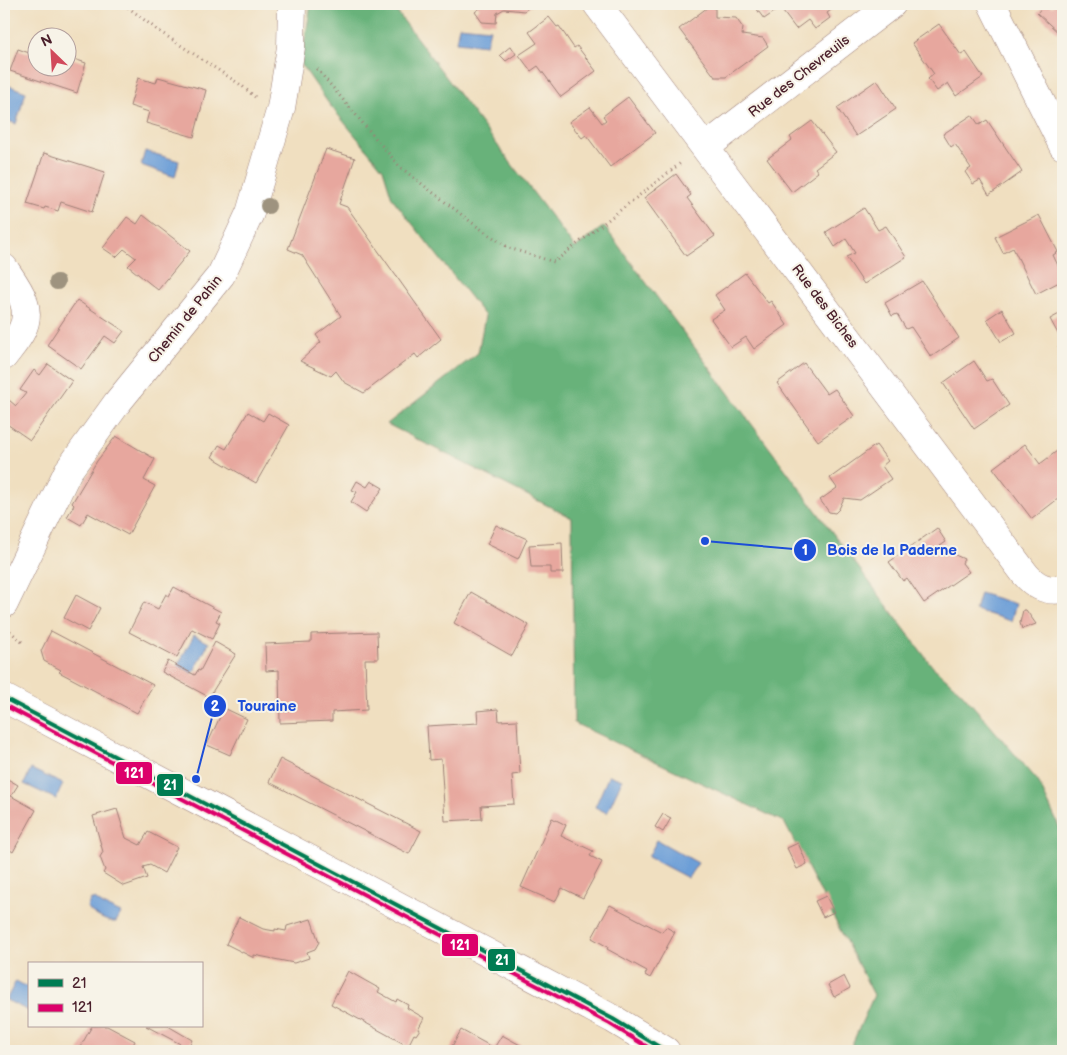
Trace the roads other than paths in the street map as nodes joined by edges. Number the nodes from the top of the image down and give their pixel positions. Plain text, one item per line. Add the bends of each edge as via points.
1 (292, 4) edge
2 (597, 4) edge
3 (892, 4) edge
4 (992, 4) edge
5 (1063, 146) edge
6 (706, 147) junction
7 (4, 268) edge
8 (4, 356) edge
9 (1063, 589) edge
10 (4, 604) edge
11 (4, 698) edge
12 (666, 1051) edge

1 - 10 main road, Chemin de Pahin via 290,47 281,108 250,212 221,275 117,403 68,471
2 - 6 main road, Rue des Biches
3 - 6 main road, Rue des Chevreuils
4 - 5 main road
6 - 9 main road, Rue des Biches via 1025,574 1048,590
7 - 8 main road via 22,297 26,313 22,331
11 - 12 main road via 613,1019

